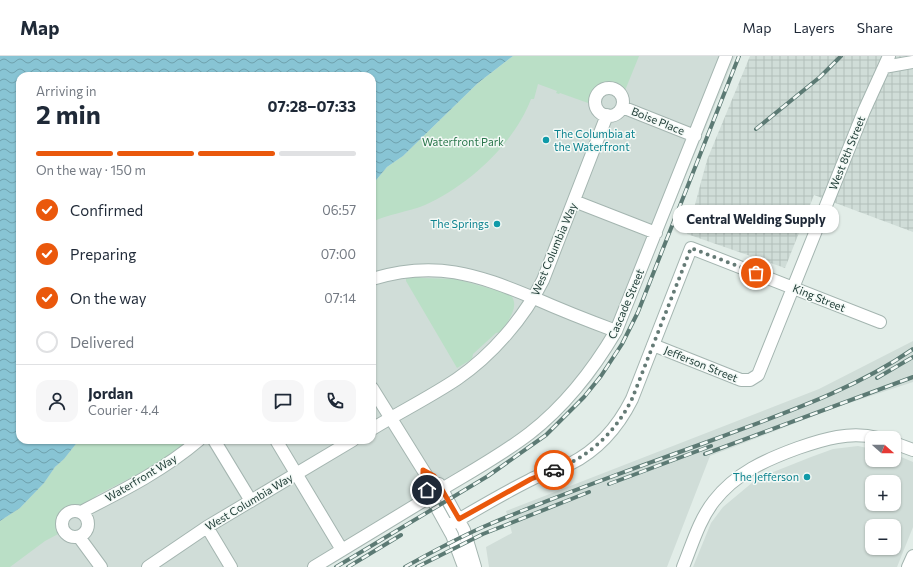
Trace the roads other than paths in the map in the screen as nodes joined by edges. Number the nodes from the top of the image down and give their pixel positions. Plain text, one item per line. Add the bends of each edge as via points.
1 (726, 56) edge
2 (886, 62) edge
3 (913, 62) edge
4 (622, 107) junction
5 (607, 115) junction
6 (695, 136) junction
7 (574, 201) junction
8 (656, 233) junction
9 (376, 278) edge
10 (793, 288) junction
11 (533, 298) junction
12 (880, 322) dead end
13 (616, 331) junction
14 (653, 345) junction
15 (750, 380) joint
16 (376, 394) edge
17 (391, 418) junction
18 (376, 427) edge
19 (865, 436) edge
20 (194, 444) edge
21 (216, 444) edge
22 (279, 444) edge
23 (346, 444) edge
24 (901, 446) edge
25 (913, 450) edge
26 (423, 470) junction
27 (297, 473) junction
28 (442, 489) junction
29 (431, 496) junction
30 (251, 501) junction
31 (81, 512) junction
32 (459, 519) junction
33 (448, 526) junction
34 (207, 527) junction
35 (79, 536) junction
36 (342, 550) junction
37 (913, 556) edge
38 (101, 567) edge
39 (148, 567) edge
40 (231, 567) edge
41 (314, 567) edge
42 (464, 567) edge
43 (475, 567) edge
44 (684, 567) edge
45 (908, 567) edge

1 - 6 street, Cascade Street via 697,125
2 - 3 street
2 - 10 street, West 8th Street
4 - 5 street via 618,113
4 - 5 street via 623,98 618,90 602,90 596,97 596,105 600,112
4 - 6 street, Boise Place
5 - 7 street, West Columbia Way
6 - 8 street, Cascade Street
7 - 8 street
7 - 11 street, West Columbia Way via 543,280
8 - 13 street, Cascade Street
9 - 11 street via 419,270 449,271 492,281
10 - 12 street, King Street
10 - 14 street, King Street via 691,248
10 - 15 street, West 8th Street via 759,372
11 - 13 street
11 - 17 street, West Columbia Way via 503,338 480,360 453,381
13 - 28 street, Cascade Street via 588,374 547,418 509,448
14 - 15 street, Jefferson Street via 741,380
14 - 32 street via 632,399 622,417 604,439 583,456 531,479
16 - 17 street
17 - 18 street, West Columbia Way
17 - 26 street
19 - 44 street via 829,438 769,459 744,473 727,486 706,512
20 - 31 street, Waterfront Way via 134,485
21 - 30 street
22 - 27 street
23 - 27 street, West Columbia Way
24 - 25 street
26 - 28 street via 434,476
26 - 29 street via 423,483
27 - 30 street, West Columbia Way
27 - 36 street
28 - 32 street
29 - 33 street
29 - 36 street
30 - 34 street, West Columbia Way
31 - 35 street via 88,523 86,531
31 - 35 street via 68,512 61,523 66,535
32 - 33 street
32 - 43 street via 470,545
33 - 42 street
34 - 39 street, West Columbia Way
34 - 40 street
35 - 38 street
36 - 41 street
37 - 45 street

